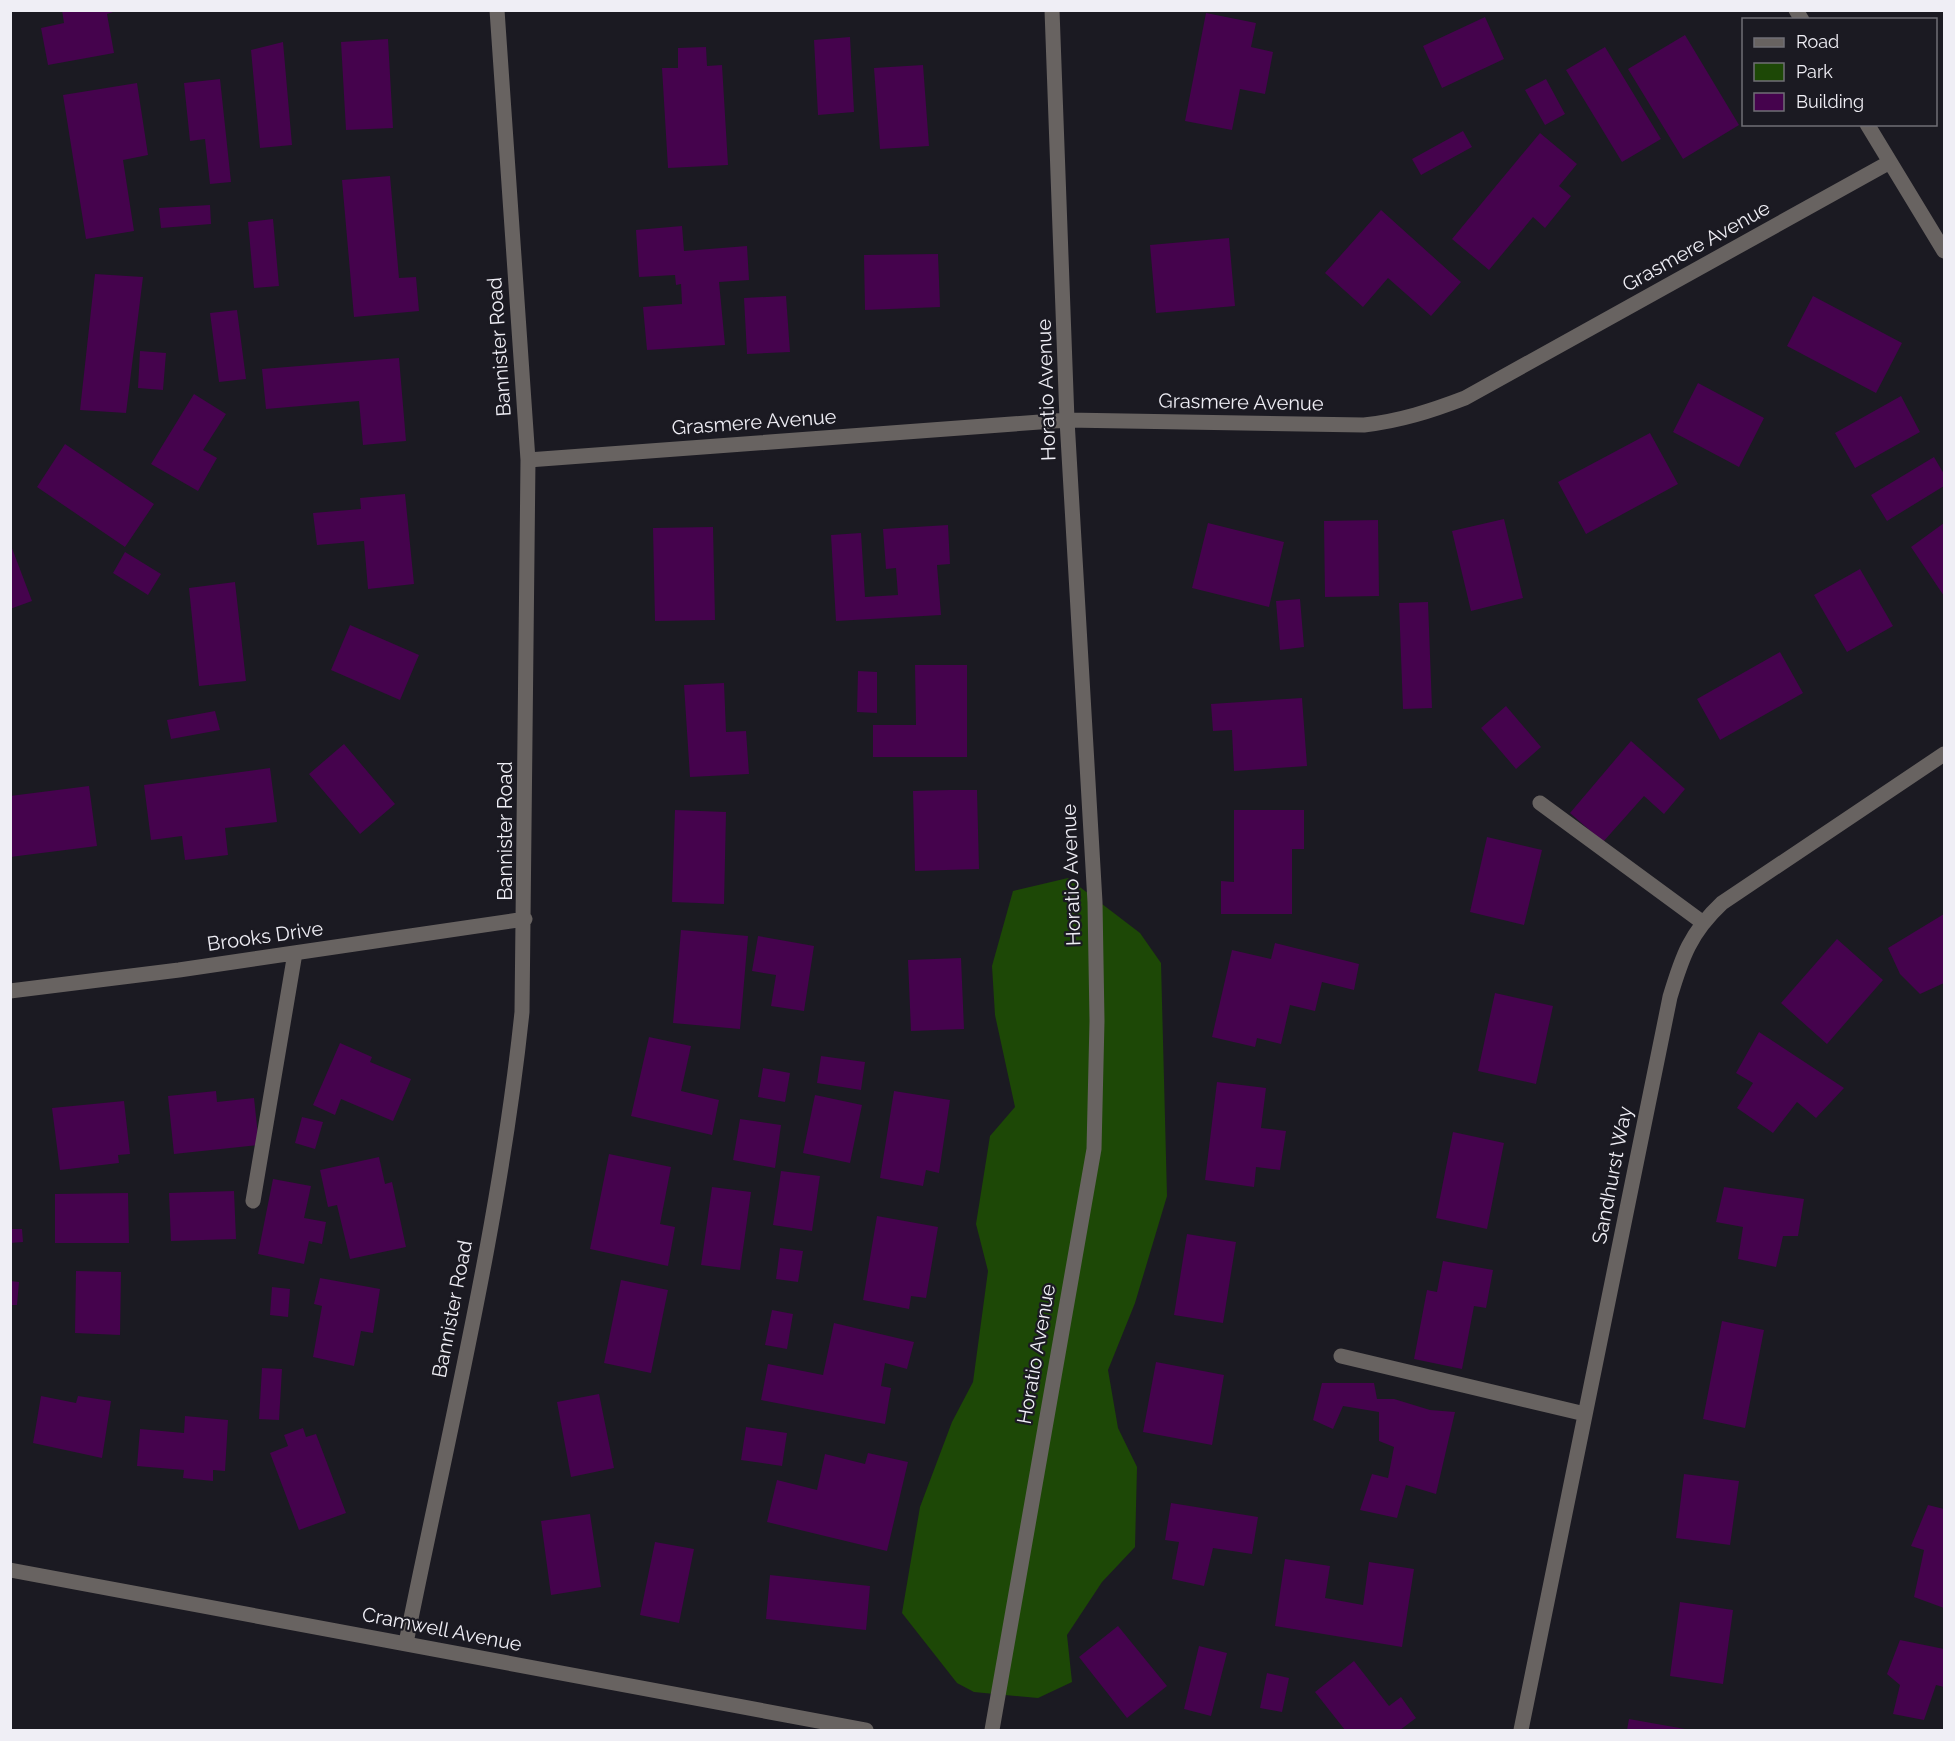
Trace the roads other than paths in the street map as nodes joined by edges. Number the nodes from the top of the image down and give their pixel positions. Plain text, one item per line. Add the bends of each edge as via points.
1 (497, 10) edge
2 (1053, 10) edge
3 (1868, 126) edge
4 (1890, 162) junction
5 (1944, 251) edge
6 (1067, 420) junction
7 (528, 459) junction
8 (1944, 754) edge
9 (1540, 803) dead end
10 (525, 919) junction
11 (1702, 922) junction
12 (295, 953) junction
13 (10, 991) edge
14 (253, 1201) dead end
15 (1341, 1356) dead end
16 (1585, 1414) junction
17 (10, 1570) edge
18 (405, 1643) junction
19 (866, 1731) edge
20 (992, 1731) edge
21 (1521, 1731) edge

1 - 7 street, Bannister Road
2 - 6 street, Horatio Avenue
3 - 4 street
4 - 5 street
4 - 6 street, Grasmere Avenue via 1465,398 1420,415 1364,425
6 - 7 street, Grasmere Avenue
6 - 20 street, Horatio Avenue via 1095,902 1094,1149
7 - 10 street, Bannister Road
8 - 11 street, Sandhurst Way via 1722,903
9 - 11 street
10 - 12 street, Brooks Drive
10 - 18 street, Bannister Road via 514,1094
11 - 16 street, Sandhurst Way via 1683,952 1670,997
12 - 13 street, Brooks Drive
12 - 14 street
15 - 16 street
16 - 21 street, Sandhurst Way
17 - 18 street, Cramwell Avenue
18 - 19 street, Cramwell Avenue

